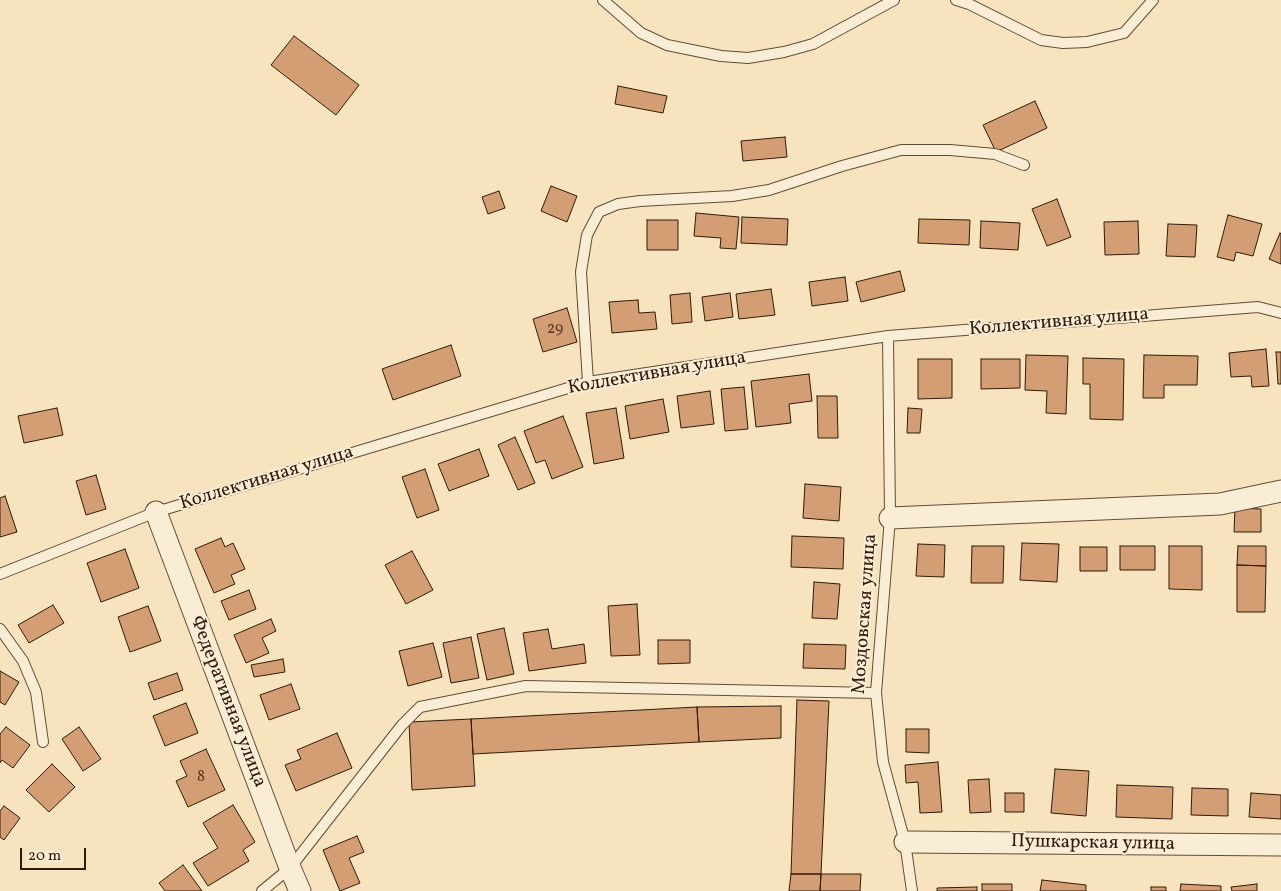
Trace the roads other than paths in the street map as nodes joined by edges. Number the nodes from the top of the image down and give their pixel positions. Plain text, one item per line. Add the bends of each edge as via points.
1 (603, 0) edge
2 (894, 0) edge
3 (956, 0) edge
4 (1153, 0) edge
5 (1024, 165) dead end
6 (1281, 313) edge
7 (888, 336) junction
8 (588, 382) junction
9 (1281, 491) edge
10 (156, 512) junction
11 (890, 518) junction
12 (0, 574) edge
13 (0, 628) edge
14 (876, 693) junction
15 (43, 742) dead end
16 (905, 842) junction
17 (1281, 845) edge
18 (290, 868) junction
19 (262, 891) edge
20 (300, 891) edge
21 (912, 891) edge

1 - 2 lane via 642,33 667,45 748,58 813,44
3 - 4 lane via 1041,40 1063,43 1088,42 1124,33
5 - 8 lane via 995,154 901,150 769,190 732,196 632,202 599,212 587,235 580,272
6 - 7 lane, Коллективная улица via 1258,307
7 - 8 lane, Коллективная улица
7 - 11 lane, Моздовская улица
8 - 10 lane, Коллективная улица
9 - 11 street via 1220,504
10 - 12 lane, Коллективная улица
10 - 18 street, Федеративная улица
11 - 14 lane, Моздовская улица
13 - 15 lane via 23,661 36,692
14 - 16 lane, Моздовская улица via 883,762
14 - 18 lane via 526,686 420,707 402,725
16 - 17 street, Пушкарская улица
16 - 21 lane, Моздовская улица
18 - 19 lane
18 - 20 street, Федеративная улица

